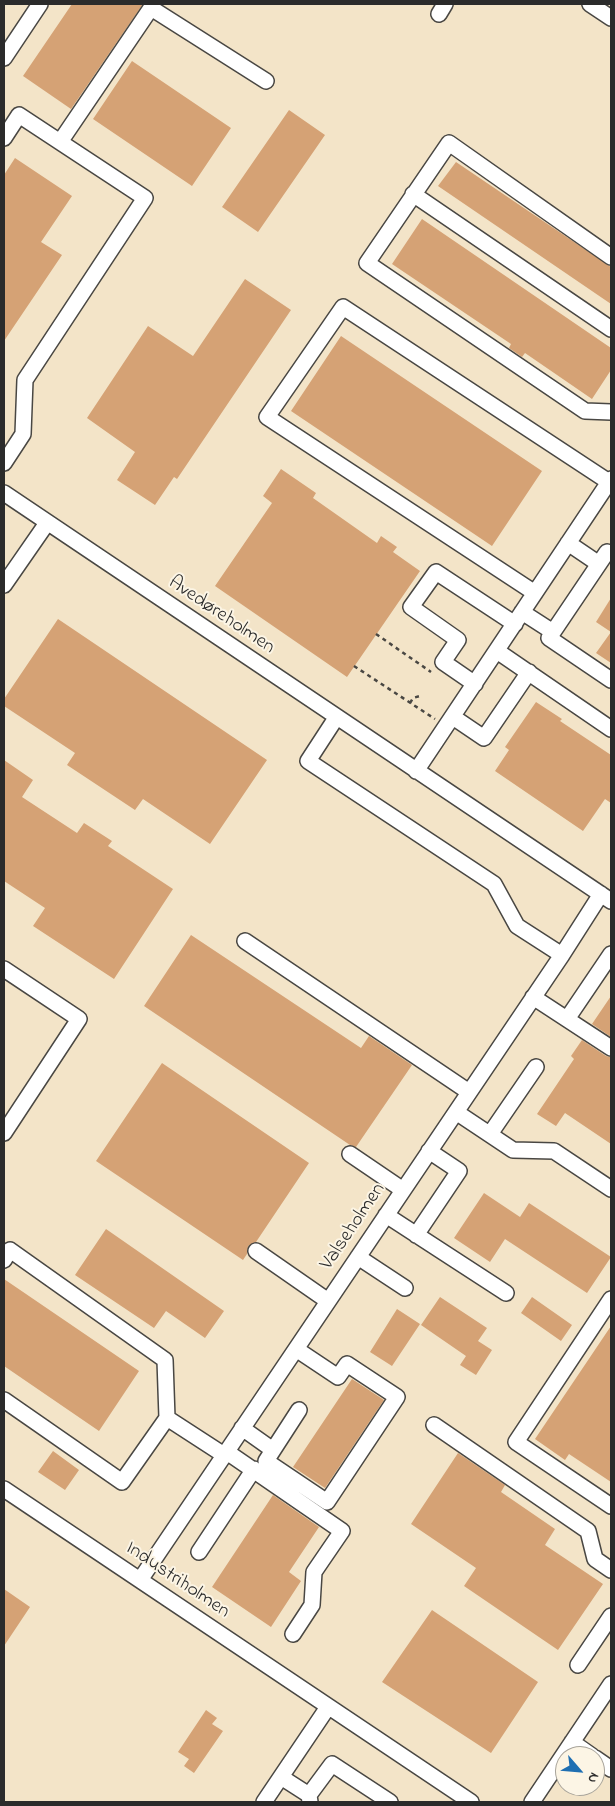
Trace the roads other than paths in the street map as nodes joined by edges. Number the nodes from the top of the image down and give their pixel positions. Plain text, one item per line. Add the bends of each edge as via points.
1 (40, 4) edge
2 (590, 4) edge
3 (611, 18) edge
4 (4, 58) edge
5 (266, 81) dead end
6 (4, 138) edge
7 (60, 142) junction
8 (413, 194) junction
9 (611, 257) edge
10 (611, 329) edge
11 (611, 412) edge
12 (4, 463) edge
13 (610, 480) edge
14 (4, 494) edge
15 (47, 523) junction
16 (568, 544) junction
17 (9, 565) edge
18 (4, 586) edge
19 (535, 593) junction
20 (518, 618) junction
21 (553, 632) junction
22 (497, 651) junction
23 (528, 672) junction
24 (611, 680) edge
25 (475, 684) junction
26 (336, 718) junction
27 (450, 722) junction
28 (611, 729) edge
29 (416, 771) junction
30 (606, 898) edge
31 (245, 941) dead end
32 (611, 954) edge
33 (562, 955) junction
34 (4, 969) edge
35 (533, 997) junction
36 (567, 1019) junction
37 (611, 1048) edge
38 (536, 1067) dead end
39 (469, 1092) junction
40 (456, 1112) junction
41 (4, 1133) edge
42 (490, 1134) junction
43 (429, 1151) junction
44 (350, 1154) dead end
45 (611, 1189) edge
46 (403, 1190) junction
47 (386, 1215) junction
48 (416, 1235) junction
49 (256, 1251) dead end
50 (358, 1258) junction
51 (4, 1260) edge
52 (404, 1288) dead end
53 (506, 1293) dead end
54 (611, 1299) edge
55 (328, 1301) junction
56 (296, 1349) junction
57 (4, 1400) edge
58 (299, 1410) dead end
59 (166, 1418) junction
60 (434, 1425) dead end
61 (242, 1428) junction
62 (273, 1450) junction
63 (225, 1453) junction
64 (254, 1469) junction
65 (4, 1489) edge
66 (611, 1506) edge
67 (199, 1552) dead end
68 (611, 1570) edge
69 (140, 1580) junction
70 (611, 1616) edge
71 (293, 1634) dead end
72 (578, 1665) dead end
73 (611, 1684) edge
74 (328, 1707) junction
75 (572, 1742) junction
76 (578, 1746) edge
77 (281, 1777) junction
78 (310, 1798) edge
79 (264, 1802) edge
80 (390, 1802) edge
81 (471, 1802) edge
82 (532, 1802) edge

1 - 4 street
2 - 3 street
5 - 7 street via 151,8
6 - 7 street via 20,115
7 - 12 street via 145,198 25,380 23,434
8 - 9 street via 449,143
8 - 10 street
8 - 11 street via 367,263 585,411
13 - 16 street
13 - 19 street via 343,307 267,417
14 - 15 street, Avedøreholmen
15 - 17 street
15 - 26 street, Avedøreholmen
16 - 19 street
16 - 21 street via 603,558
17 - 18 street
19 - 20 street
20 - 21 street
20 - 22 street
20 - 25 street via 436,572 411,607 458,640 443,662
21 - 24 street via 549,638
22 - 23 street
22 - 25 street
23 - 27 street via 484,738
23 - 28 street
25 - 27 street
26 - 29 street, Avedøreholmen
26 - 33 street via 308,762 494,884 517,926
27 - 29 street
29 - 30 street, Avedøreholmen
30 - 33 street, Valseholmen
31 - 39 street
32 - 36 street
33 - 35 street, Valseholmen
34 - 41 street via 79,1019
35 - 36 street
35 - 39 street, Valseholmen
36 - 37 street
38 - 42 street
39 - 40 street, Valseholmen
40 - 42 street
40 - 43 street, Valseholmen
42 - 45 street via 513,1150 554,1151
43 - 46 street, Valseholmen
43 - 48 street via 459,1171
44 - 46 street
46 - 47 street, Valseholmen
47 - 48 street
47 - 50 street, Valseholmen
48 - 53 street
49 - 55 street
50 - 52 street
50 - 55 street, Valseholmen
51 - 59 street via 10,1250 165,1360
54 - 66 street via 516,1442
55 - 56 street, Valseholmen
56 - 61 street, Valseholmen
56 - 62 street via 338,1377 347,1364 397,1397 327,1502 266,1461
57 - 59 street via 122,1482
58 - 62 street
59 - 63 street
60 - 68 street via 588,1531 595,1559
61 - 62 street
61 - 63 street, Valseholmen
63 - 64 street
63 - 69 street, Valseholmen
64 - 67 street
64 - 71 street via 342,1531 314,1572 312,1605
65 - 69 street, Industriholmen
69 - 74 street, Industriholmen
70 - 72 street
73 - 75 street
74 - 77 street
74 - 81 street, Industriholmen
75 - 76 street
75 - 82 street
77 - 78 street
77 - 79 street
78 - 80 street via 332,1764

